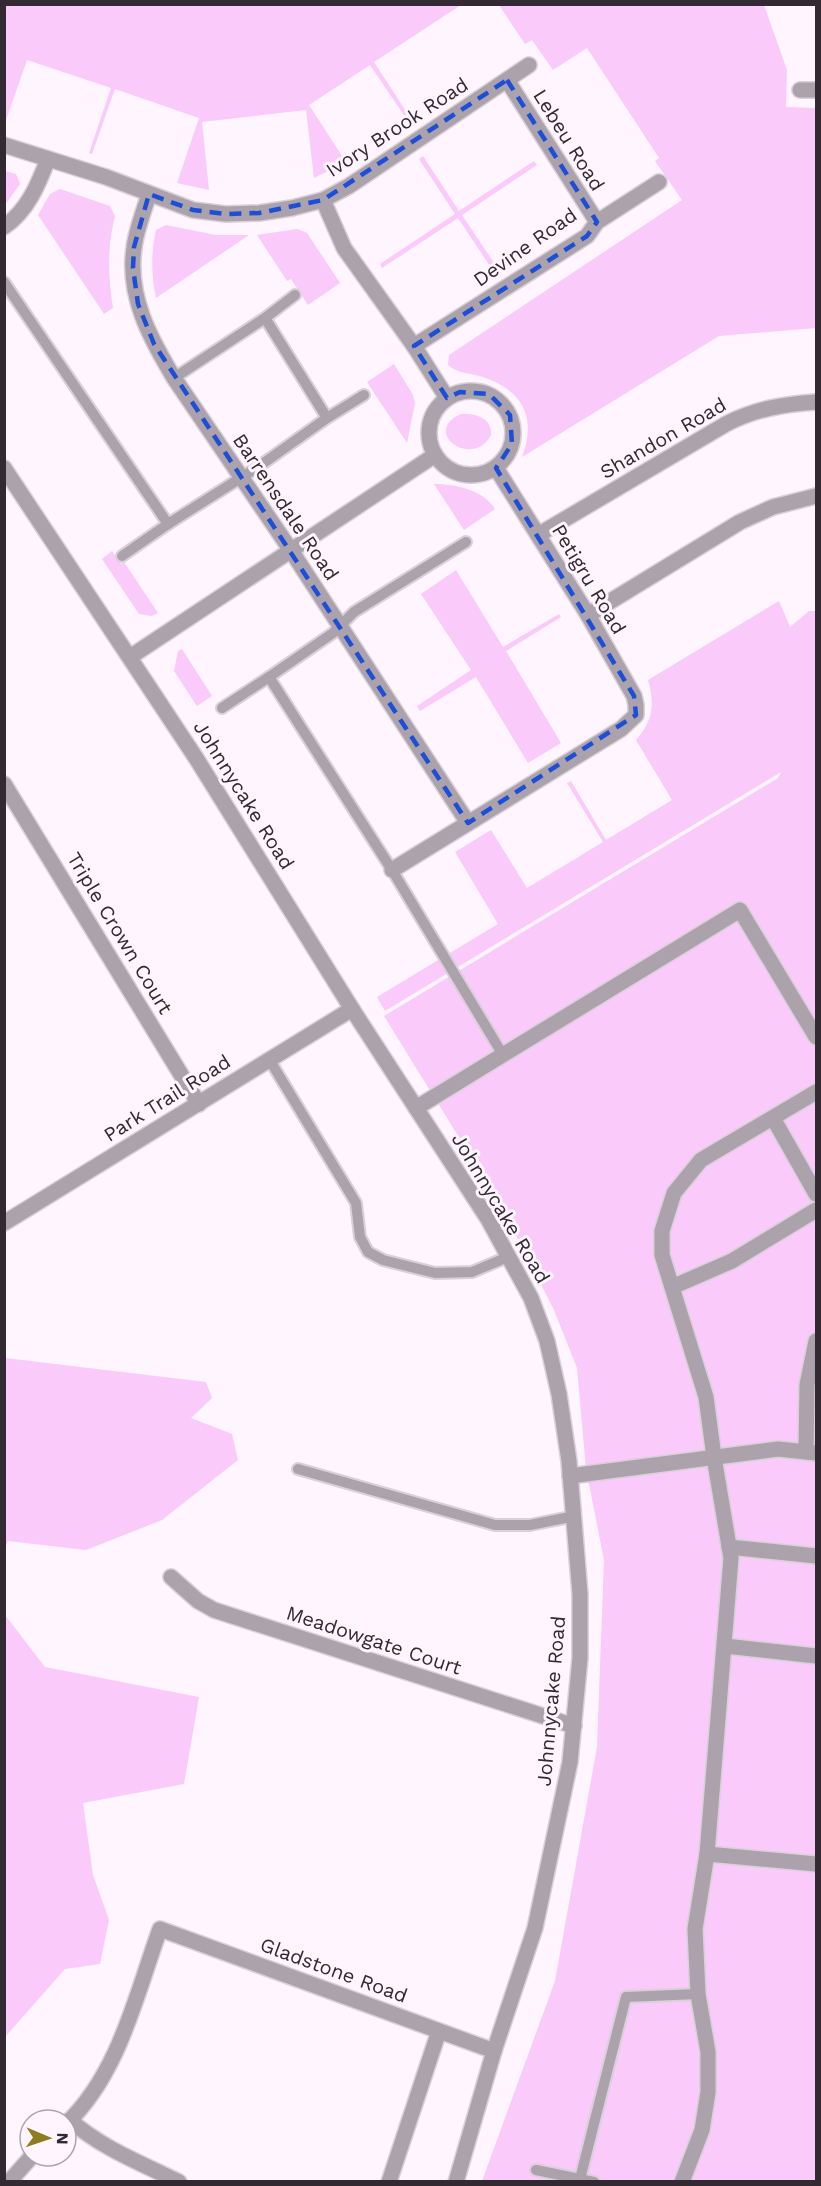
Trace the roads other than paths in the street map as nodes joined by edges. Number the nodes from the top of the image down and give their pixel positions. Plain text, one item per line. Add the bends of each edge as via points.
1 (529, 65) dead end
2 (507, 80) junction
3 (800, 90) dead end
4 (816, 90) edge
5 (4, 145) edge
6 (48, 159) junction
7 (659, 182) dead end
8 (149, 194) junction
9 (322, 200) junction
10 (597, 222) junction
11 (4, 226) edge
12 (4, 282) edge
13 (295, 295) dead end
14 (265, 318) junction
15 (414, 346) junction
16 (174, 378) junction
17 (364, 395) dead end
18 (447, 398) junction
19 (816, 402) edge
20 (327, 418) junction
21 (435, 455) junction
22 (4, 468) edge
23 (496, 468) junction
24 (241, 478) junction
25 (816, 496) edge
26 (168, 524) junction
27 (538, 535) junction
28 (466, 542) dead end
29 (292, 552) junction
30 (122, 556) dead end
31 (588, 615) junction
32 (340, 626) junction
33 (130, 657) junction
34 (269, 677) junction
35 (222, 708) dead end
36 (4, 784) edge
37 (468, 823) junction
38 (392, 870) junction
39 (352, 1009) junction
40 (816, 1037) edge
41 (503, 1055) junction
42 (269, 1059) junction
43 (816, 1092) edge
44 (199, 1104) junction
45 (416, 1108) junction
46 (773, 1118) junction
47 (816, 1194) edge
48 (816, 1210) edge
49 (4, 1223) edge
50 (510, 1256) junction
51 (672, 1287) junction
52 (816, 1341) edge
53 (811, 1452) edge
54 (714, 1457) junction
55 (298, 1469) dead end
56 (570, 1476) junction
57 (575, 1516) junction
58 (729, 1547) junction
59 (816, 1556) edge
60 (171, 1577) dead end
61 (725, 1646) junction
62 (816, 1656) edge
63 (574, 1726) junction
64 (707, 1854) junction
65 (816, 1864) edge
66 (698, 1994) junction
67 (439, 2031) junction
68 (494, 2051) junction
69 (78, 2109) edge
70 (78, 2129) edge
71 (21, 2168) edge
72 (536, 2170) dead end
73 (580, 2179) junction
74 (9, 2181) edge
75 (179, 2181) edge
76 (389, 2181) edge
77 (456, 2181) edge
78 (594, 2181) edge
79 (682, 2181) edge

1 - 2 street, Ivory Brook Road
2 - 9 street, Ivory Brook Road
2 - 10 street, Lebeu Road
3 - 4 street
5 - 6 street, Ivory Brook Road
6 - 8 street, Ivory Brook Road
6 - 11 street via 25,208
7 - 10 street, Devine Road
8 - 9 street, Ivory Brook Road via 194,210 226,214 259,213
8 - 16 street, Barrensdale Road via 134,247 135,287 154,344
9 - 15 street via 344,248
10 - 15 street, Devine Road via 586,236
12 - 26 lane
13 - 14 lane
14 - 16 lane
14 - 20 lane
15 - 18 street
16 - 24 street, Barrensdale Road
17 - 20 lane
18 - 21 street via 431,418 430,444
18 - 23 street via 475,390 501,402 514,429 506,457
19 - 27 street, Shandon Road via 767,408 742,416
20 - 24 lane
21 - 23 street via 444,466 470,476
21 - 29 street
22 - 33 street, Johnnycake Road
23 - 27 street, Petigru Road
24 - 26 lane
24 - 29 street, Barrensdale Road
25 - 31 street via 773,507 740,522
26 - 30 lane
27 - 31 street, Petigru Road
28 - 32 lane via 354,612
29 - 32 street, Barrensdale Road
29 - 33 street
31 - 37 street, Petigru Road via 634,696 636,716
32 - 34 lane
32 - 37 street, Barrensdale Road
33 - 39 street, Johnnycake Road
34 - 35 lane
34 - 38 lane
36 - 44 street, Triple Crown Court
37 - 38 street
38 - 41 lane
39 - 42 street, Park Trail Road
39 - 45 street, Johnnycake Road
40 - 41 street via 740,910
41 - 45 street
42 - 44 street, Park Trail Road
42 - 50 lane via 356,1203 360,1237 368,1252 383,1260 435,1273 472,1272
43 - 46 street
44 - 49 street, Park Trail Road
45 - 50 street, Johnnycake Road
46 - 47 street
46 - 51 street via 700,1160 674,1193 662,1231 662,1255
48 - 51 street via 732,1261
50 - 56 street, Johnnycake Road via 547,1341
51 - 54 street via 706,1397
52 - 53 street via 807,1385
53 - 54 street via 778,1449
54 - 56 street
54 - 58 street
55 - 57 lane via 495,1525 530,1525
56 - 57 street, Johnnycake Road
57 - 63 street, Johnnycake Road via 580,1648
58 - 59 street
58 - 61 street
60 - 63 street, Meadowgate Court via 214,1610
61 - 62 street
61 - 64 street
63 - 68 street, Johnnycake Road via 562,1805 535,1928
64 - 65 street
64 - 66 street via 695,1929
66 - 73 lane via 627,1997
66 - 79 street via 708,2052 708,2092 702,2130
67 - 68 street, Gladstone Road
67 - 69 street, Gladstone Road via 160,1929 111,2061
67 - 76 street
68 - 77 street, Johnnycake Road
70 - 75 street via 103,2145
71 - 74 street
72 - 73 lane
73 - 78 lane

